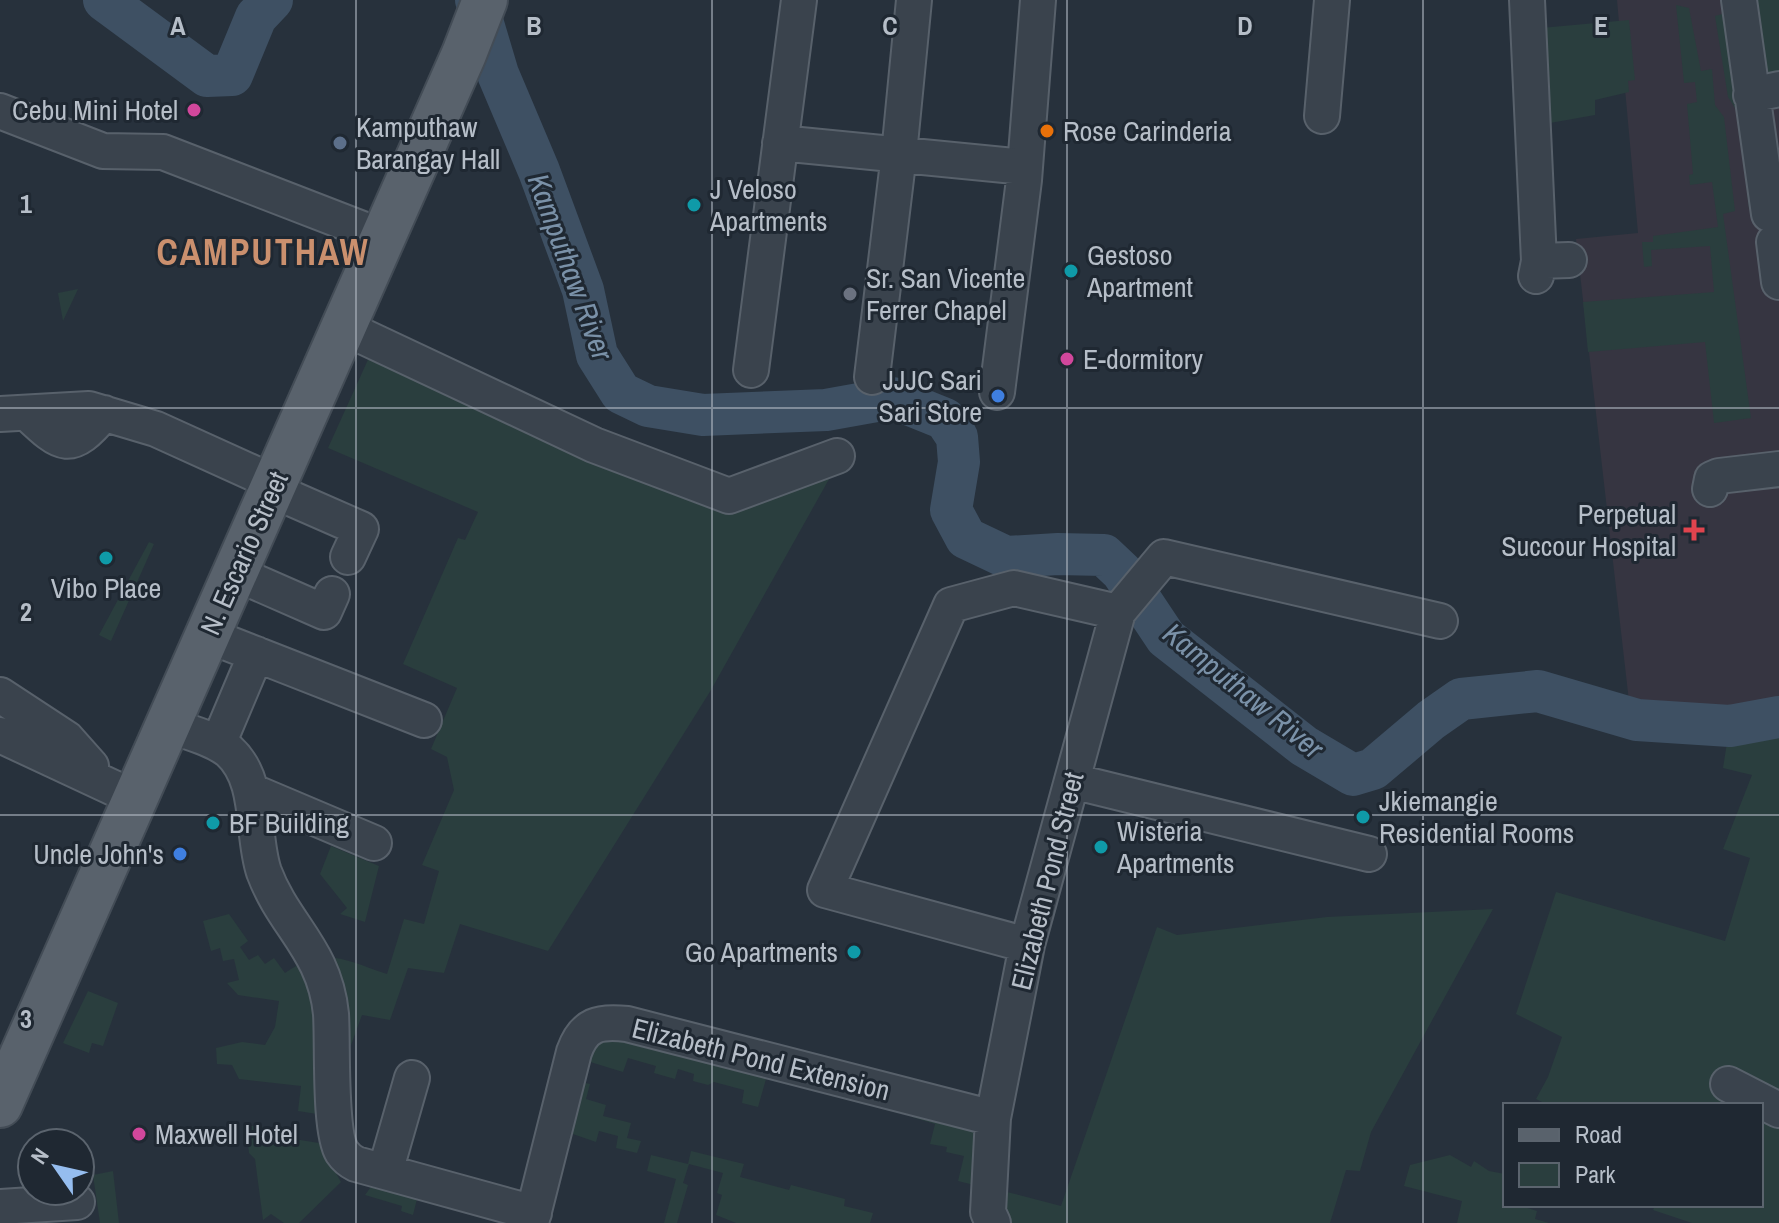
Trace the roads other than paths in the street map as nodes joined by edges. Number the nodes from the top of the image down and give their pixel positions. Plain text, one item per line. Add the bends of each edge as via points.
1 (485, 0) edge
2 (799, 0) edge
3 (914, 0) edge
4 (1038, 0) edge
5 (1332, 0) edge
6 (1527, 0) edge
7 (1739, 0) edge
8 (1765, 92) edge
9 (0, 111) edge
10 (1322, 116) dead end
11 (780, 143) junction
12 (899, 154) junction
13 (1025, 167) junction
14 (383, 237) junction
15 (1548, 266) dead end
16 (1779, 282) edge
17 (343, 327) junction
18 (751, 370) dead end
19 (872, 377) dead end
20 (997, 392) dead end
21 (13, 413) edge
22 (837, 456) dead end
23 (1779, 469) edge
24 (273, 486) junction
25 (1710, 489) dead end
26 (348, 557) dead end
27 (235, 573) junction
28 (332, 594) dead end
29 (1121, 608) junction
30 (1440, 621) dead end
31 (207, 635) junction
32 (256, 654) junction
33 (0, 695) edge
34 (424, 720) dead end
35 (168, 725) junction
36 (0, 735) edge
37 (218, 744) junction
38 (91, 766) dead end
39 (1072, 781) junction
40 (251, 791) junction
41 (135, 798) junction
42 (374, 843) dead end
43 (1369, 854) dead end
44 (1027, 945) junction
45 (412, 1078) dead end
46 (1728, 1084) dead end
47 (0, 1105) edge
48 (1779, 1110) edge
49 (993, 1118) junction
50 (385, 1172) junction
51 (532, 1218) edge
52 (993, 1223) edge

1 - 14 main road, N. Escario Street
2 - 11 street
3 - 12 street
4 - 13 street
5 - 10 street
6 - 15 street
7 - 8 street
8 - 16 street
9 - 14 street via 103,151 163,152
11 - 12 street
11 - 18 street
12 - 13 street
12 - 19 street
13 - 20 street
14 - 17 main road, N. Escario Street
17 - 22 street via 594,445 729,496
17 - 24 main road, N. Escario Street
21 - 24 street via 104,413 156,429
23 - 25 street via 1719,476 1712,479
24 - 26 street via 361,529
24 - 27 main road, N. Escario Street
27 - 28 street via 324,612
27 - 31 main road, N. Escario Street
29 - 30 street, Elizabeth Pond Street via 1156,566
29 - 39 street, Elizabeth Pond Street
29 - 44 street via 1014,588 951,605 825,890
31 - 32 street
31 - 35 main road, N. Escario Street
32 - 34 street
32 - 37 street
33 - 38 street via 67,739
35 - 37 street
35 - 41 main road, N. Escario Street
36 - 41 street
37 - 40 street via 242,768
39 - 43 street
39 - 44 street, Elizabeth Pond Street
40 - 42 street
40 - 50 street via 263,868 324,976 338,1142 348,1159
41 - 47 main road, N. Escario Street
44 - 49 street, Elizabeth Pond Street
45 - 50 street
46 - 48 street
49 - 51 street, Elizabeth Pond Extension via 606,1022 579,1037
49 - 52 street, Elizabeth Pond Street via 988,1212
50 - 51 street

